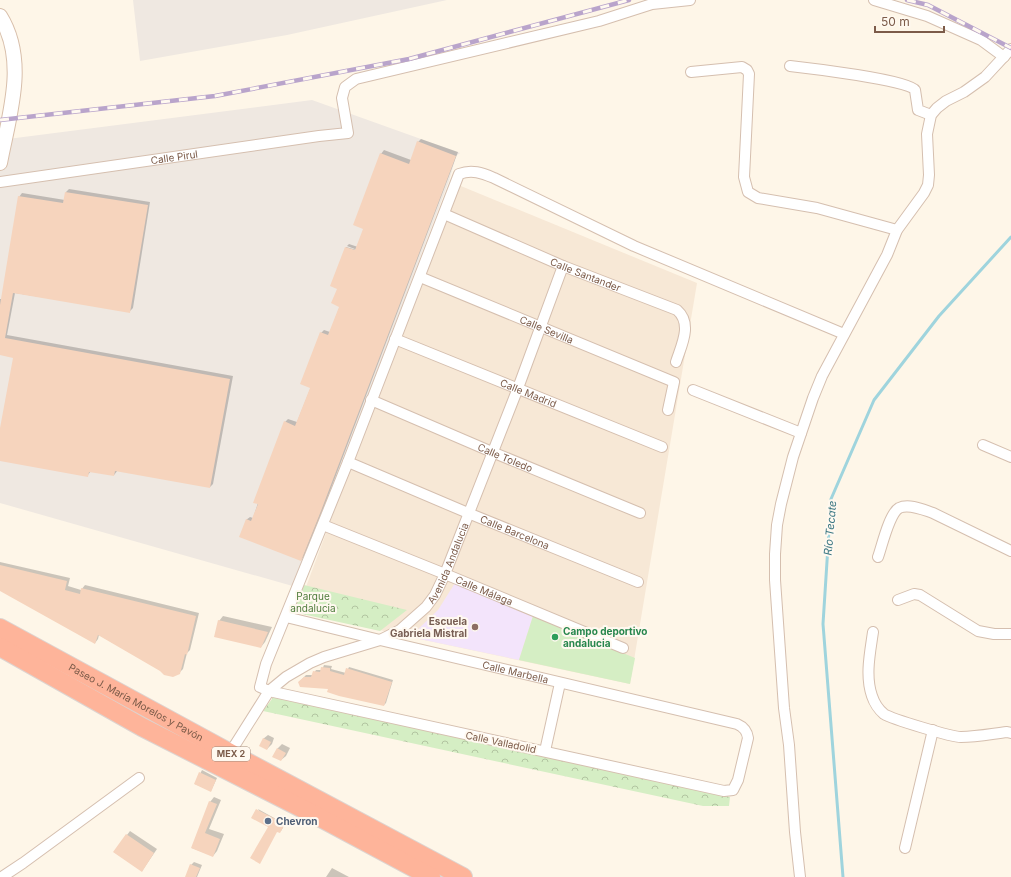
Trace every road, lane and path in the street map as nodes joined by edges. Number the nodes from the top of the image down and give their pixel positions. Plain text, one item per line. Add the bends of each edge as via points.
1 (680, 0) edge
2 (690, 0) edge
3 (874, 0) edge
4 (0, 16) edge
5 (1011, 49) edge
6 (1004, 57) junction
7 (790, 66) dead end
8 (692, 72) dead end
9 (931, 115) junction
10 (0, 163) edge
11 (0, 182) edge
12 (444, 214) junction
13 (897, 230) junction
14 (562, 266) junction
15 (420, 277) junction
16 (540, 326) junction
17 (844, 334) junction
18 (395, 339) junction
19 (676, 362) dead end
20 (518, 388) junction
21 (693, 390) dead end
22 (371, 400) junction
23 (668, 410) dead end
24 (802, 433) junction
25 (983, 445) dead end
26 (662, 447) dead end
27 (492, 452) junction
28 (1011, 456) edge
29 (348, 462) junction
30 (640, 513) dead end
31 (468, 514) junction
32 (323, 525) junction
33 (1011, 551) edge
34 (878, 557) dead end
35 (445, 574) junction
36 (638, 582) dead end
37 (898, 600) dead end
38 (0, 616) edge
39 (286, 617) junction
40 (0, 628) edge
41 (872, 632) dead end
42 (1011, 634) edge
43 (380, 640) junction
44 (22, 641) junction
45 (0, 647) edge
46 (623, 648) dead end
47 (560, 683) junction
48 (269, 691) junction
49 (933, 730) junction
50 (1009, 733) edge
51 (545, 751) junction
52 (226, 760) junction
53 (139, 778) dead end
54 (734, 790) joint
55 (904, 848) dead end
56 (2, 877) edge
57 (431, 877) edge
58 (463, 877) edge
59 (800, 877) edge

1 - 2 street
1 - 11 street, Calle Pirul via 652,4 599,21 356,79 345,87 342,98 348,133
3 - 6 street via 927,16 981,40
4 - 10 street via 14,54 14,79
5 - 6 street
6 - 9 street via 985,77 937,108
7 - 9 street via 911,86 915,90 918,110
8 - 13 street via 742,67 749,74 744,177 748,192 758,198 818,208
9 - 13 street via 927,134 928,185
12 - 14 street, Calle Santander
12 - 15 street
12 - 17 street via 459,174 467,171 482,173 634,246
13 - 17 street via 887,255
14 - 16 street, Avenida Andalucia
14 - 19 street, Calle Santander via 677,310 683,316 686,327
15 - 16 street, Calle Sevilla
15 - 18 street
16 - 20 street, Avenida Andalucia
16 - 23 street, Calle Sevilla via 674,382
17 - 24 street via 822,376
18 - 20 street, Calle Madrid
18 - 22 street
20 - 26 street, Calle Madrid
20 - 27 street, Avenida Andalucia
21 - 24 street
22 - 27 street, Calle Toledo
22 - 29 street
24 - 59 street via 781,504 775,554 784,708
25 - 28 street
27 - 30 street, Calle Toledo
27 - 31 street, Avenida Andalucia
29 - 31 street, Calle Barcelona
29 - 32 street
31 - 35 street, Avenida Andalucia
31 - 36 street, Calle Barcelona
32 - 35 street, Calle Málaga
32 - 39 street
33 - 34 street via 925,510 908,507 895,512
35 - 43 street, Avenida Andalucia via 426,607 400,630
35 - 46 street, Calle Málaga
37 - 42 street via 914,594 920,595 978,631
38 - 44 highway
39 - 43 street, Calle Marbella
39 - 48 street via 266,664 260,687
40 - 44 highway, Paseo J. María Morelos y Pavón / MEX 2
41 - 49 street via 868,672 872,697 884,714
43 - 47 street, Calle Marbella
43 - 48 street, Avenida Andalucia via 324,657 291,674
44 - 52 highway, Paseo J. María Morelos y Pavón / MEX 2
45 - 52 highway, Paseo J. María Morelos y Pavón / MEX 2 via 142,727
47 - 51 street
47 - 54 street, Calle Marbella via 738,724 745,729 748,738
48 - 51 street, Calle Valladolid
48 - 52 street, Avenida Andalucia
49 - 50 street via 959,737
49 - 55 street
51 - 54 street, Calle Valladolid via 724,791
52 - 57 highway, Paseo J. María Morelos y Pavón / MEX 2 via 328,822
52 - 58 highway, Paseo J. María Morelos y Pavón / MEX 2
53 - 56 street

